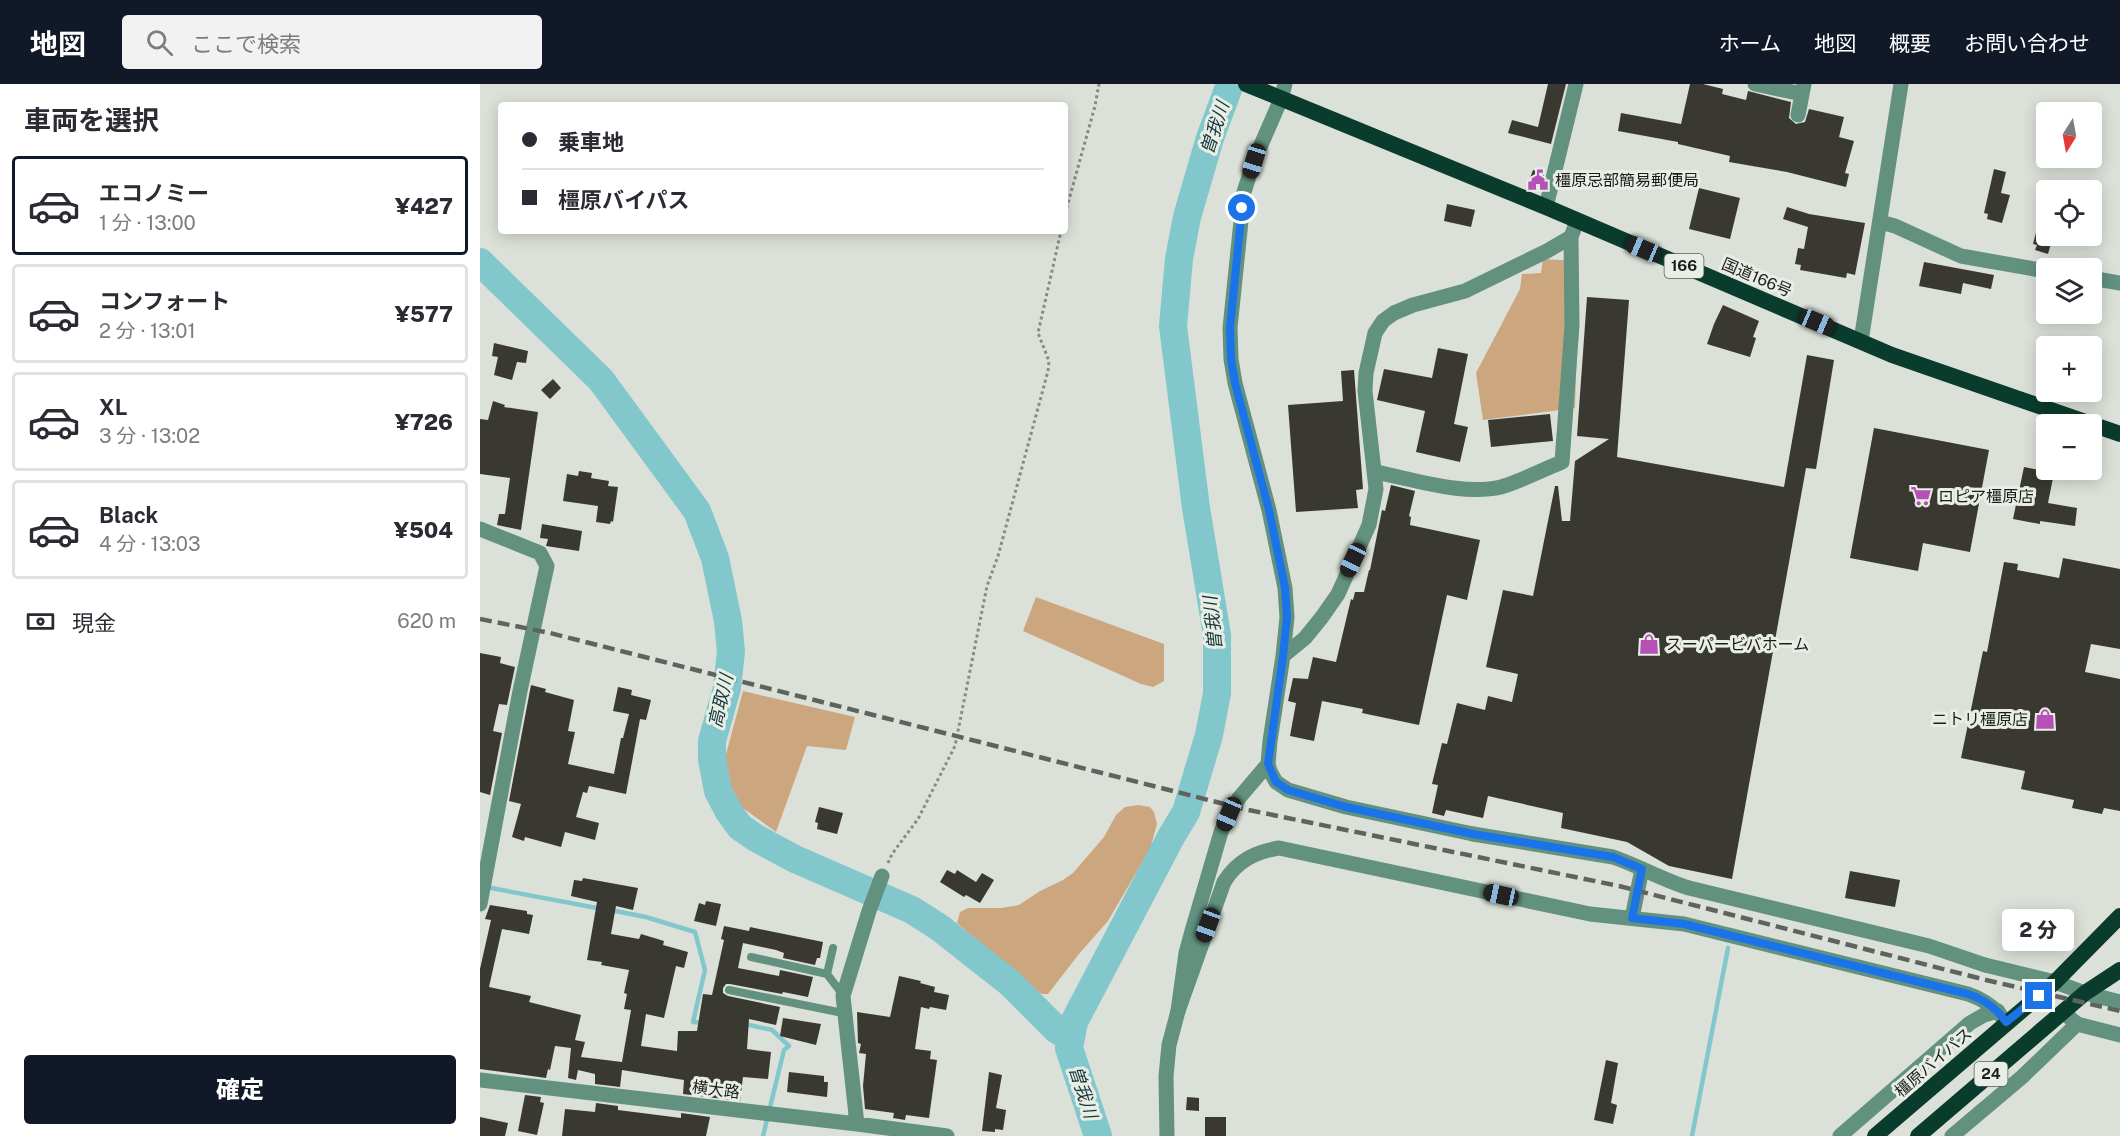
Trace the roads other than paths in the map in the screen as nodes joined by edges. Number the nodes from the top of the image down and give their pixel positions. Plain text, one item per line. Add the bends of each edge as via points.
1 (1246, 84) edge
2 (1576, 84) edge
3 (1755, 84) edge
4 (1901, 84) edge
5 (1803, 89) edge
6 (1283, 92) edge
7 (1798, 115) dead end
8 (1546, 207) junction
9 (1577, 221) junction
10 (1880, 222) junction
11 (1571, 237) junction
12 (2036, 269) edge
13 (2102, 280) edge
14 (2120, 283) edge
15 (1861, 341) junction
16 (2120, 434) edge
17 (1375, 472) junction
18 (480, 529) edge
19 (1283, 656) junction
20 (1268, 764) junction
21 (1642, 869) junction
22 (882, 876) road end
23 (482, 880) edge
24 (480, 904) edge
25 (2120, 916) edge
26 (1632, 918) junction
27 (832, 948) dead end
28 (751, 957) dead end
29 (2120, 970) edge
30 (827, 974) junction
31 (2055, 982) junction
32 (729, 990) dead end
33 (2085, 993) junction
34 (843, 996) junction
35 (2120, 1002) edge
36 (1178, 1011) junction
37 (2063, 1012) junction
38 (843, 1013) junction
39 (2002, 1017) junction
40 (2077, 1024) junction
41 (2120, 1035) edge
42 (480, 1080) edge
43 (857, 1124) junction
44 (947, 1136) edge
45 (1167, 1136) edge
46 (1840, 1136) edge
47 (1875, 1136) edge
48 (1918, 1136) edge
49 (1952, 1136) edge

1 - 6 highway, 国道166号 / 166
2 - 8 street
3 - 5 street
4 - 10 street
5 - 7 street
6 - 8 highway, 国道166号 / 166
6 - 19 street via 1244,192 1230,328 1235,383 1283,577 1287,617
8 - 9 highway, 国道166号 / 166
9 - 11 street
9 - 15 highway, 国道166号 / 166
10 - 12 street via 1961,256
10 - 15 street
11 - 17 street via 1465,291 1413,305 1383,321 1371,345 1365,382
11 - 17 street via 1572,325 1562,462 1501,486 1482,489
13 - 14 street
15 - 16 highway, 国道166号 / 166
17 - 19 street via 1369,525 1338,594 1305,638
18 - 23 street via 540,554 547,566
19 - 20 street
20 - 21 street via 1276,782 1288,790 1346,807 1473,834 1613,857
20 - 36 street via 1239,798 1221,832 1186,953
21 - 26 street
21 - 31 street via 1689,888 1929,946
22 - 34 street
23 - 24 street
25 - 31 highway, 橿原バイパス / 24
26 - 36 street via 1590,914 1299,851 1279,848 1259,852 1231,870 1224,882
26 - 39 street via 1684,924 1968,994 1989,1003
27 - 30 lane
28 - 30 lane
29 - 33 highway, 24
30 - 34 lane
31 - 33 street
31 - 39 highway, 橿原バイパス / 24
32 - 38 lane
33 - 35 street
33 - 37 highway, 24
34 - 38 street
36 - 45 street via 1166,1076
37 - 40 street
37 - 48 highway, 24
38 - 43 street
39 - 46 street via 1970,1023
39 - 47 highway, 橿原バイパス / 24
40 - 41 street
40 - 49 street
42 - 43 street, 横大路
43 - 44 street, 横大路

